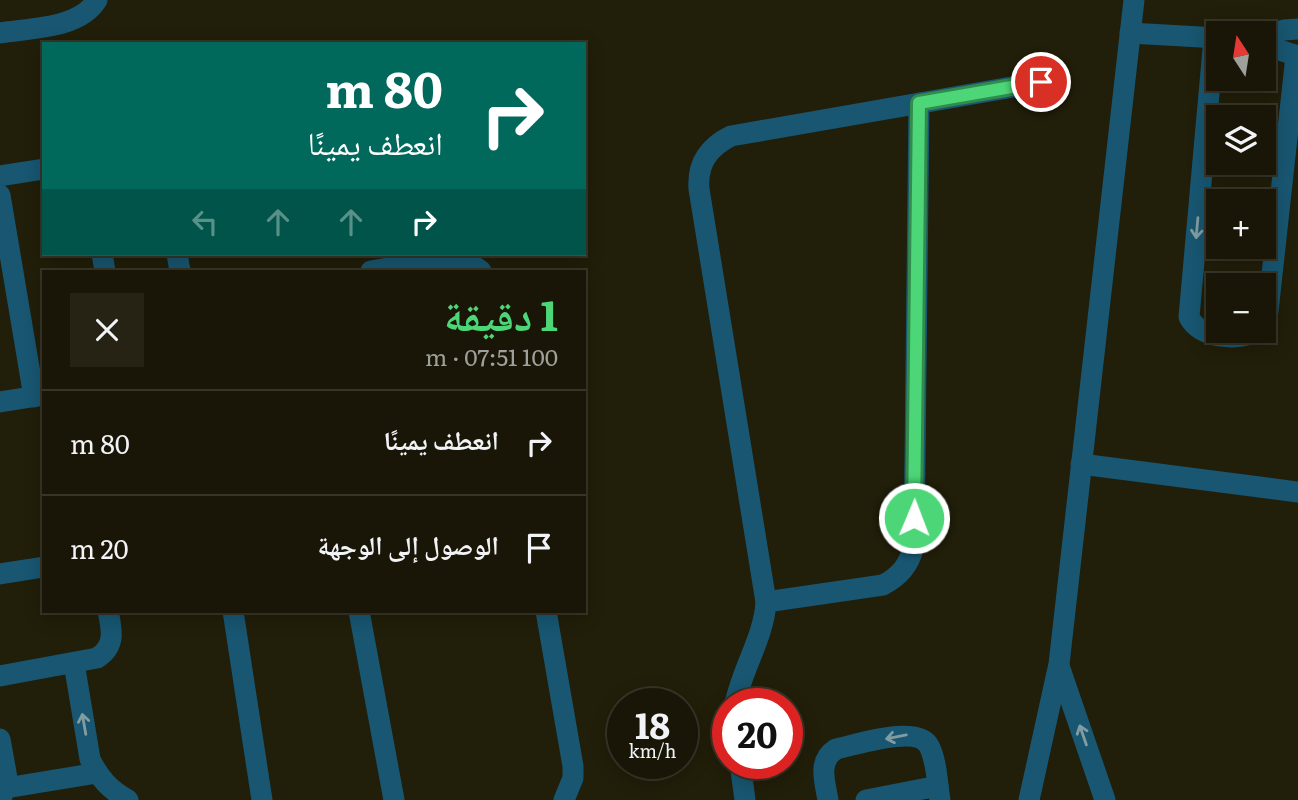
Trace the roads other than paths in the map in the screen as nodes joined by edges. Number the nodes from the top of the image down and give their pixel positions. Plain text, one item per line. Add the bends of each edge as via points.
1 (97, 0) edge
2 (1134, 0) edge
3 (1298, 29) edge
4 (1276, 32) edge
5 (0, 33) edge
6 (1130, 33) junction
7 (1206, 37) edge
8 (1276, 50) edge
9 (1297, 56) edge
10 (1041, 82) dead end
11 (1211, 91) edge
12 (919, 103) junction
13 (42, 169) edge
14 (0, 176) edge
15 (0, 195) edge
16 (378, 270) edge
17 (480, 270) edge
18 (1272, 273) edge
19 (1206, 332) edge
20 (39, 396) edge
21 (0, 402) edge
22 (1081, 464) junction
23 (1298, 492) edge
24 (42, 567) edge
25 (0, 574) edge
26 (766, 602) junction
27 (108, 613) edge
28 (233, 613) edge
29 (359, 613) edge
30 (546, 613) edge
31 (74, 663) junction
32 (1059, 664) junction
33 (0, 676) edge
34 (738, 688) edge
35 (0, 739) edge
36 (97, 773) junction
37 (742, 779) edge
38 (939, 793) edge
39 (3, 794) edge
40 (128, 800) edge
41 (262, 800) edge
42 (394, 800) edge
43 (564, 800) edge
44 (745, 800) edge
45 (828, 800) edge
46 (866, 800) edge
47 (1028, 800) edge
48 (1105, 800) edge

1 - 5 lane via 90,12 70,21
2 - 6 lane
3 - 4 lane
6 - 7 lane
6 - 22 lane
8 - 9 lane
9 - 18 lane
10 - 12 lane
11 -> 19 lane via 1189,317 1193,326
12 - 26 lane via 914,546 895,578 883,585
12 - 26 lane via 731,136 712,148 700,167 699,189
13 - 14 lane
15 - 20 lane
16 - 17 lane via 450,260 470,263
20 - 21 lane
22 - 23 lane
22 - 32 lane
24 - 25 lane
26 - 34 lane via 762,626
27 - 31 lane via 109,648 97,658
28 - 41 lane
29 - 42 lane
30 - 43 lane via 573,766
31 - 33 lane
36 -> 31 lane via 90,759
32 - 47 lane
48 -> 32 lane
35 - 39 lane via 7,778
36 - 39 lane
36 - 40 lane
37 - 44 lane
38 -> 45 lane via 930,747 920,736 907,734 830,753 823,766
38 - 46 lane

